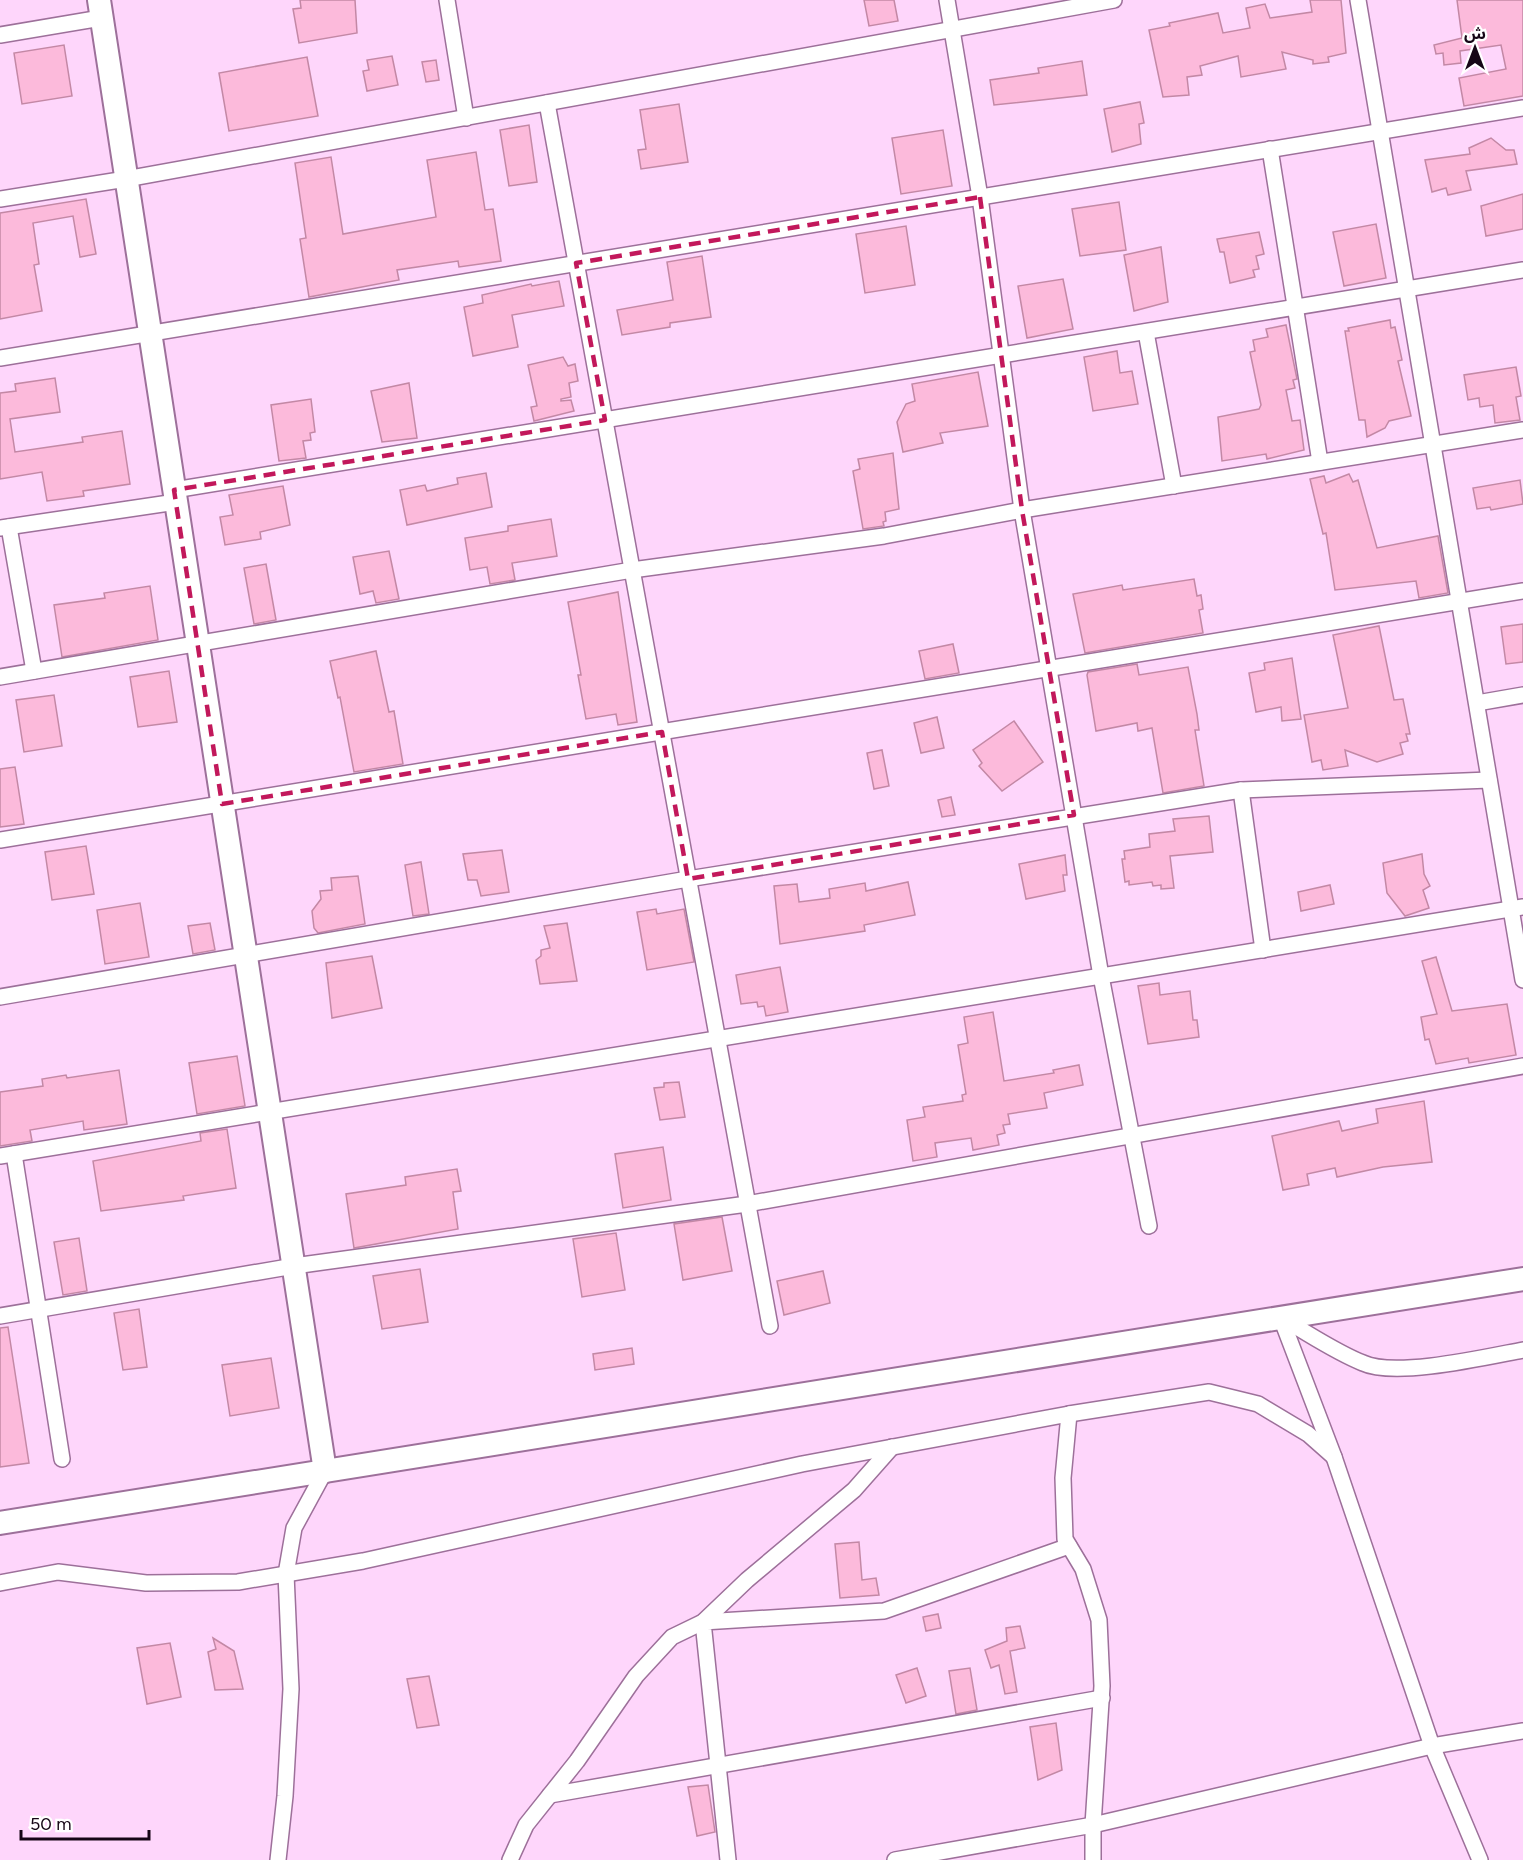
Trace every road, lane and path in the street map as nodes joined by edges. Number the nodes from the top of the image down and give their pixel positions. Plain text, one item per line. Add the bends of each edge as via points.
1 (447, 0) edge
2 (947, 0) edge
3 (1114, 0) edge
4 (1358, 0) edge
5 (100, 9) edge
6 (954, 29) junction
7 (0, 34) edge
8 (548, 103) junction
9 (1523, 108) edge
10 (466, 118) junction
11 (1380, 131) junction
12 (1270, 149) junction
13 (126, 179) junction
14 (980, 197) junction
15 (0, 199) edge
16 (576, 263) junction
17 (1523, 270) edge
18 (1407, 289) junction
19 (1295, 307) junction
20 (1146, 332) junction
21 (150, 333) junction
22 (1003, 355) junction
23 (0, 358) edge
24 (605, 420) junction
25 (1523, 430) edge
26 (1433, 445) junction
27 (1320, 462) junction
28 (1174, 486) junction
29 (175, 496) junction
30 (1022, 510) junction
31 (5, 528) edge
32 (632, 570) junction
33 (1523, 591) edge
34 (1459, 601) junction
35 (198, 643) junction
36 (1049, 669) junction
37 (34, 671) junction
38 (0, 676) edge
39 (1523, 695) edge
40 (1477, 703) junction
41 (662, 732) junction
42 (1489, 780) junction
43 (1241, 790) junction
44 (222, 804) junction
45 (1074, 815) junction
46 (0, 840) edge
47 (688, 879) junction
48 (1517, 908) edge
49 (1263, 950) junction
50 (246, 956) junction
51 (1101, 976) junction
52 (1523, 980) edge
53 (0, 997) edge
54 (717, 1039) junction
55 (1523, 1066) edge
56 (270, 1112) junction
57 (1131, 1136) junction
58 (7, 1155) edge
59 (747, 1204) junction
60 (1149, 1226) dead end
61 (294, 1266) junction
62 (1523, 1279) edge
63 (38, 1309) junction
64 (0, 1316) edge
65 (1281, 1318) junction
66 (770, 1326) dead end
67 (1523, 1350) edge
68 (1069, 1414) junction
69 (892, 1447) junction
70 (1334, 1456) junction
71 (62, 1459) dead end
72 (325, 1471) junction
73 (0, 1523) edge
74 (1069, 1546) junction
75 (286, 1574) junction
76 (0, 1584) edge
77 (703, 1622) junction
78 (1102, 1698) junction
79 (1523, 1731) edge
80 (1432, 1746) junction
81 (717, 1766) junction
82 (550, 1795) junction
83 (1093, 1825) junction
84 (278, 1860) edge
85 (510, 1860) edge
86 (728, 1860) edge
87 (895, 1860) edge
88 (1093, 1860) edge
89 (1480, 1860) edge

1 - 10 street
2 - 6 street
3 - 6 street
4 - 11 street
5 - 7 street
5 - 13 street
6 - 8 street
6 - 14 street
8 - 10 street
8 - 16 street
9 - 11 street
10 - 13 street
11 - 12 street
11 - 18 street
12 - 14 street
12 - 19 street
13 - 15 street
13 - 21 street
14 - 16 street
14 - 22 street
16 - 21 street
16 - 24 street
17 - 18 street
18 - 19 street
18 - 26 street
19 - 20 street
19 - 27 street
20 - 22 street
20 - 28 street
21 - 23 street
21 - 29 street
22 - 24 street
22 - 30 street
24 - 29 street
24 - 32 street
25 - 26 street
26 - 27 street
26 - 34 street
27 - 28 street
28 - 30 street
29 - 31 street
29 - 35 street
30 - 32 street via 815,546
30 - 36 street
31 - 37 street
32 - 35 street
32 - 41 street
33 - 34 street
34 - 36 street
34 - 40 street
35 - 37 street
35 - 44 street
36 - 41 street
36 - 45 street
37 - 38 street
39 - 40 street
40 - 42 street
41 - 44 street
41 - 47 street
42 - 43 street
42 - 48 street
43 - 45 street
43 - 49 street
44 - 46 street
44 - 50 street
45 - 47 street
45 - 51 street
47 - 50 street
47 - 54 street
48 - 49 street
48 - 52 street
49 - 51 street
50 - 53 street
50 - 56 street
51 - 54 street
51 - 57 street
54 - 56 street
54 - 59 street
55 - 57 street
56 - 58 street
56 - 61 street
57 - 59 street
57 - 60 street
58 - 63 street
59 - 61 street
59 - 66 street
61 - 63 street
61 - 72 street
62 - 65 street
63 - 64 street
63 - 71 street
65 - 67 street via 1364,1364 1387,1369
65 - 70 street
65 - 72 street
68 - 69 street
68 - 70 street via 1209,1392 1258,1404 1308,1434
68 - 74 street via 1063,1478 1065,1539
69 - 75 street via 363,1561
69 - 77 street via 854,1490
70 - 80 street
72 - 73 street
72 - 75 street via 294,1528
74 - 77 street via 884,1611
74 - 78 street via 1083,1569 1099,1620
75 - 76 street via 238,1582 146,1583 58,1572
75 - 84 street via 291,1689
77 - 81 street
77 - 82 street via 672,1637 636,1676
78 - 81 street
78 - 83 street
79 - 80 street
80 - 83 street
80 - 89 street
81 - 82 street
81 - 86 street
82 - 85 street via 526,1826
83 - 87 street
83 - 88 street

